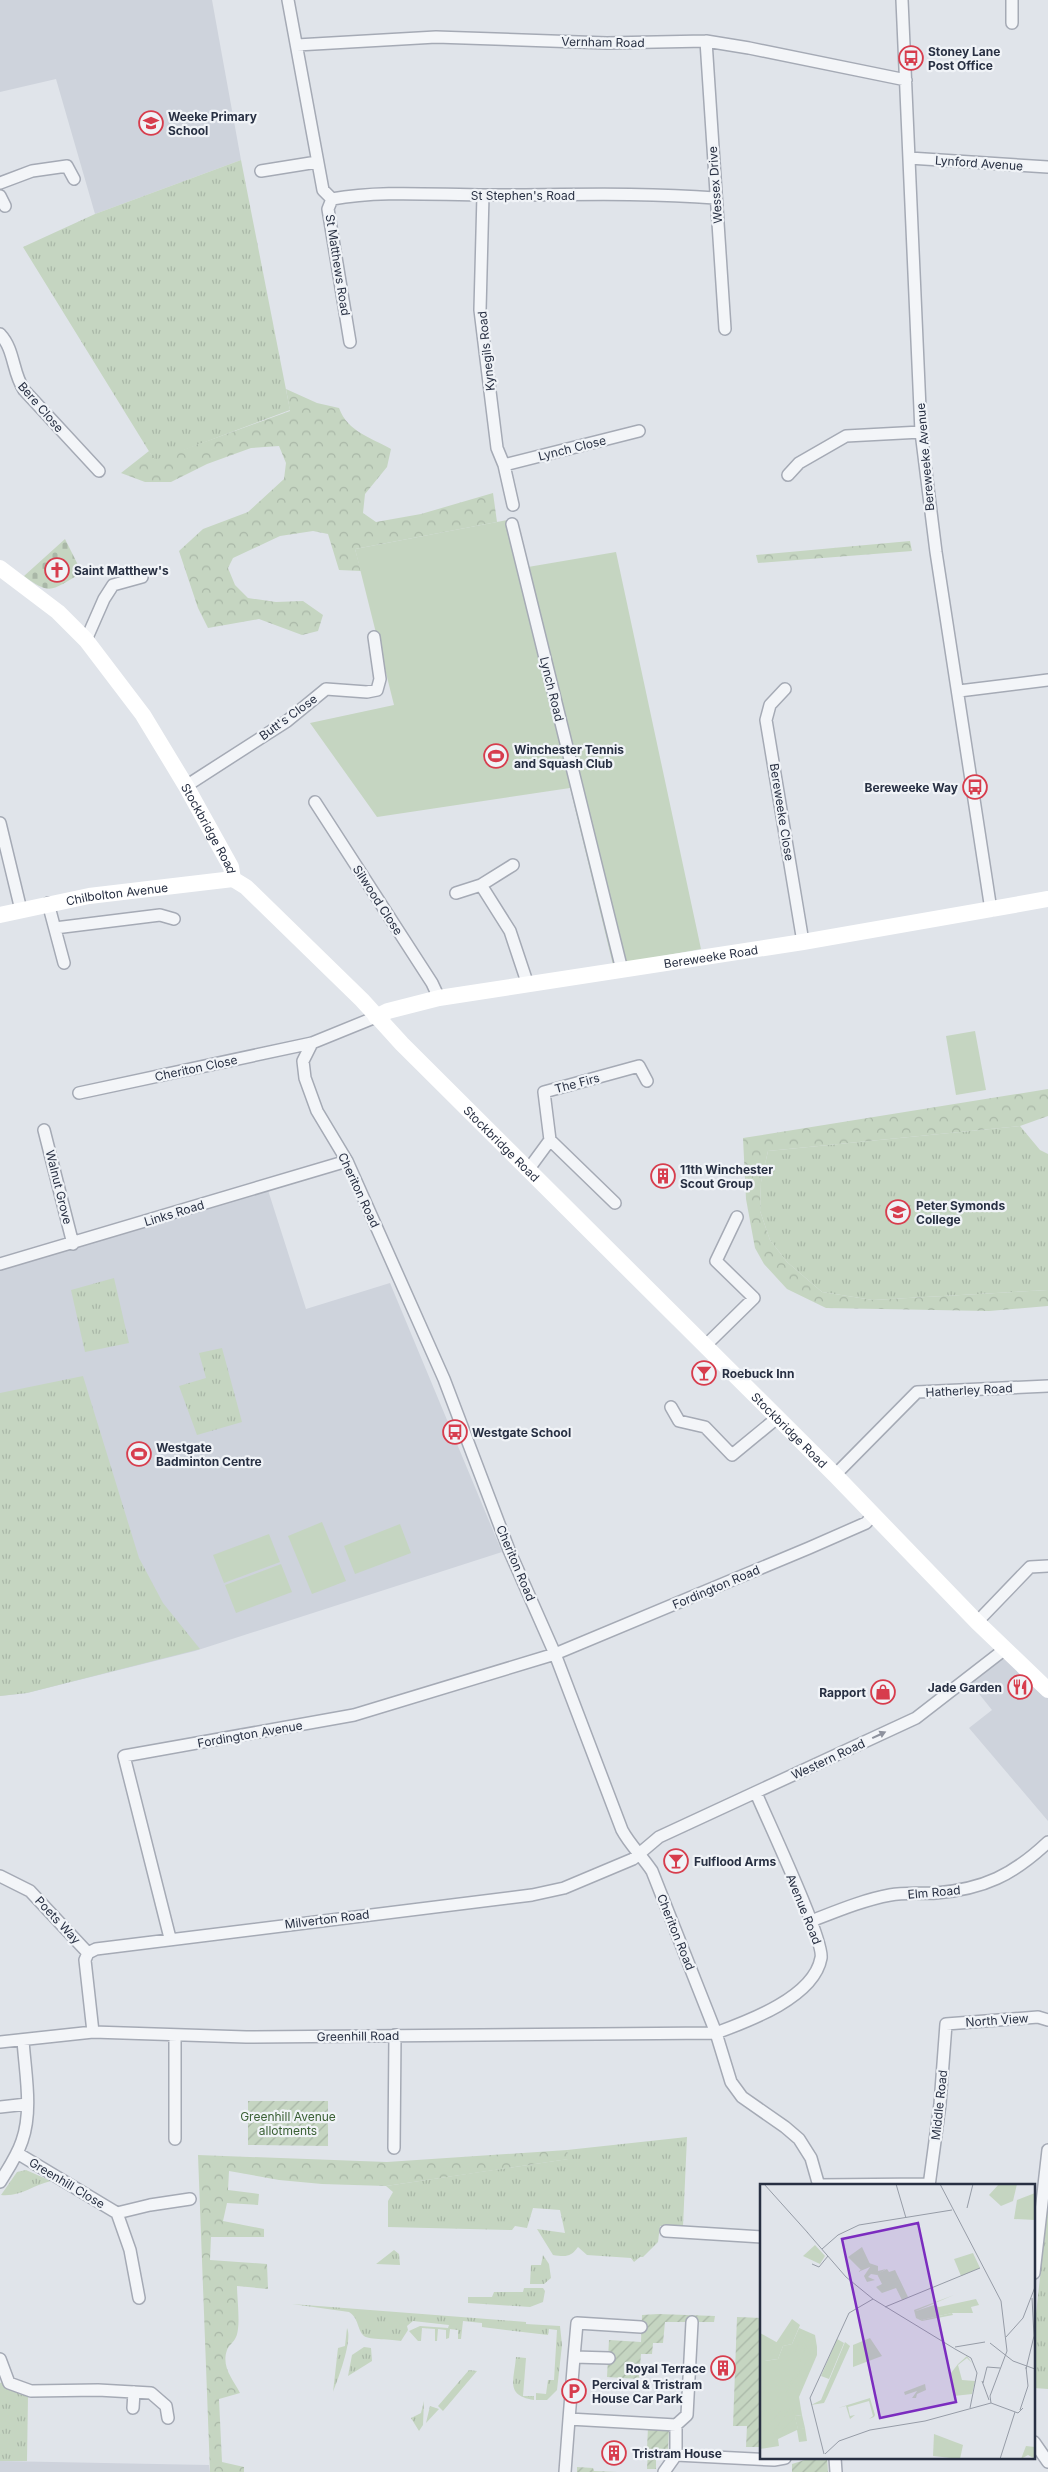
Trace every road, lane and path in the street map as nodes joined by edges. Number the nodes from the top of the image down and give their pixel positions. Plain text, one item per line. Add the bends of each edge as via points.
1 (288, 0) edge
2 (902, 0) edge
3 (1012, 0) edge
4 (1012, 23) dead end
5 (706, 41) junction
6 (296, 45) junction
7 (906, 80) junction
8 (909, 158) junction
9 (317, 162) junction
10 (1048, 168) edge
11 (261, 171) dead end
12 (74, 179) dead end
13 (0, 183) edge
14 (483, 195) junction
15 (715, 198) junction
16 (332, 199) junction
17 (725, 329) dead end
18 (0, 334) edge
19 (350, 342) dead end
20 (639, 431) dead end
21 (921, 432) junction
22 (504, 465) junction
23 (99, 471) dead end
24 (788, 475) dead end
25 (513, 505) dead end
26 (512, 524) dead end
27 (0, 568) edge
28 (142, 577) dead end
29 (374, 637) dead end
30 (86, 640) junction
31 (1048, 680) edge
32 (785, 689) dead end
33 (959, 691) junction
34 (186, 786) junction
35 (315, 802) dead end
36 (0, 823) edge
37 (513, 865) dead end
38 (233, 878) junction
39 (481, 884) junction
40 (456, 893) dead end
41 (1048, 899) edge
42 (48, 903) junction
43 (21, 910) junction
44 (991, 910) junction
45 (0, 915) edge
46 (174, 919) dead end
47 (55, 928) junction
48 (803, 942) junction
49 (64, 963) dead end
50 (622, 970) junction
51 (528, 985) junction
52 (439, 998) junction
53 (376, 1017) junction
54 (312, 1043) junction
55 (647, 1082) dead end
56 (79, 1093) dead end
57 (44, 1130) dead end
58 (550, 1140) junction
59 (347, 1161) junction
60 (528, 1170) junction
61 (615, 1203) dead end
62 (737, 1217) dead end
63 (73, 1244) junction
64 (0, 1264) edge
65 (705, 1346) junction
66 (1048, 1386) edge
67 (671, 1407) dead end
68 (777, 1418) junction
69 (835, 1475) junction
70 (873, 1515) junction
71 (1048, 1566) edge
72 (977, 1622) junction
73 (1005, 1649) junction
74 (555, 1654) junction
75 (1048, 1690) edge
76 (756, 1793) junction
77 (1048, 1842) edge
78 (640, 1854) junction
79 (0, 1876) edge
80 (811, 1922) junction
81 (170, 1938) junction
82 (88, 1952) junction
83 (1048, 2020) edge
84 (946, 2024) joint
85 (93, 2032) junction
86 (716, 2033) junction
87 (395, 2035) junction
88 (174, 2037) junction
89 (23, 2040) junction
90 (0, 2042) edge
91 (27, 2104) junction
92 (0, 2107) edge
93 (176, 2139) dead end
94 (394, 2148) dead end
95 (1048, 2150) edge
96 (17, 2153) junction
97 (0, 2182) edge
98 (818, 2184) edge
99 (929, 2184) edge
100 (190, 2199) dead end
101 (117, 2213) junction
102 (666, 2231) dead end
103 (760, 2237) edge
104 (1036, 2255) edge
105 (139, 2298) dead end
106 (692, 2322) dead end
107 (642, 2327) dead end
108 (574, 2356) junction
109 (609, 2358) dead end
110 (0, 2359) edge
111 (134, 2392) junction
112 (133, 2408) dead end
113 (168, 2418) dead end
114 (570, 2419) junction
115 (676, 2425) junction
116 (1036, 2445) edge
117 (676, 2455) junction
118 (760, 2459) edge
119 (1048, 2462) edge
120 (565, 2472) edge
121 (664, 2472) edge

1 - 6 street, St Matthews Road
2 - 7 street, Bereweeke Avenue
3 - 4 street
5 - 6 street, Vernham Road via 607,43 436,37
5 - 7 street, Vernham Road
5 - 15 street, Wessex Drive
6 - 9 street, St Matthews Road
7 - 8 street, Bereweeke Avenue
8 - 10 street, Lynford Avenue
8 - 21 street, Bereweeke Avenue
9 - 11 street
9 - 16 street, St Matthews Road via 323,190
12 - 13 street via 67,166 32,171
14 - 15 street, St Stephen's Road via 674,194
14 - 16 street, St Stephen's Road via 354,195
14 - 22 street, Kynegils Road via 480,310 497,448
15 - 17 street, Wessex Drive
16 - 19 street, St Matthews Road via 328,209
18 - 23 street, Bere Close via 6,340 17,379 24,390
20 - 22 street, Lynch Close
21 - 24 street via 846,436 799,463
21 - 33 street, Bereweeke Avenue via 936,552
22 - 25 street, Kynegils Road
26 - 50 street, Lynch Road
27 - 30 main road, Stockbridge Road via 58,612
28 - 30 street via 113,585
29 - 34 street, Butt's Close via 380,679 377,690 326,689 287,721
30 - 34 main road, Stockbridge Road via 143,715
31 - 33 street
32 - 48 street, Bereweeke Close via 770,705 766,720
33 - 44 street, Bereweeke Avenue
34 - 38 main road, Stockbridge Road via 231,868
35 - 52 street, Silwood Close
36 - 43 street
37 - 39 street
38 - 42 main road, Chilbolton Avenue
38 - 53 main road, Stockbridge Road via 268,908
39 - 40 street
39 - 51 street via 510,931
41 - 44 main road, Bereweeke Road
42 - 43 main road, Chilbolton Avenue
42 - 47 street
43 - 45 main road, Chilbolton Avenue
44 - 48 main road, Bereweeke Road
46 - 47 street via 160,915
47 - 49 street
48 - 50 main road, Bereweeke Road
50 - 51 main road, Bereweeke Road
51 - 52 main road, Bereweeke Road
52 - 53 main road, Bereweeke Road
53 - 54 street
53 - 60 main road, Stockbridge Road
54 - 56 street, Cheriton Close
54 - 59 street, Cheriton Road via 303,1061 305,1078 318,1111
55 - 58 street, The Firs via 640,1066 544,1092
57 - 63 street, Walnut Grove
58 - 60 street
58 - 61 street
59 - 63 street, Links Road
59 - 74 street, Cheriton Road via 444,1379 509,1550
60 - 65 main road, Stockbridge Road
62 - 65 street via 716,1261 754,1298
63 - 64 street, Links Road
65 - 68 main road, Stockbridge Road
66 - 69 street, Hatherley Road via 917,1392
67 - 68 street via 679,1421 705,1427 732,1455
68 - 69 main road, Stockbridge Road
69 - 70 main road, Stockbridge Road
70 - 72 main road, Stockbridge Road
70 - 74 street, Fordington Road via 866,1523 809,1548
71 - 72 street via 1030,1567
72 - 73 main road, Stockbridge Road
73 - 75 main road, Stockbridge Road
76 -> 73 street, Western Road via 916,1718
74 - 78 street, Cheriton Road via 622,1830
74 - 81 street, Fordington Avenue via 354,1715 124,1756
76 - 78 street, Western Road via 659,1837
76 - 80 street, Avenue Road
77 - 80 street, Elm Road via 1013,1869 979,1887 892,1895 851,1905
78 - 81 street, Milverton Road via 546,1893
78 - 86 street, Cheriton Road via 652,1871
79 - 82 street, Poets Way via 30,1891
80 - 86 street, Avenue Road via 822,1956 816,1972 788,2000 752,2020
81 - 82 street, Milverton Road
82 - 85 street via 85,1960
83 - 84 street, North View via 1038,2017
84 - 99 street, Middle Road
85 - 88 street, Greenhill Road
85 - 89 street, Greenhill Road
86 - 87 street, Greenhill Road
86 - 98 street, Cheriton Road via 727,2071 742,2097 799,2139 811,2158
87 - 88 street, Greenhill Road
87 - 94 street
88 - 93 street
89 - 90 street, Greenhill Road
89 - 91 street
91 - 92 street
91 - 96 street via 24,2132
95 - 104 street
96 - 97 street
96 - 101 street, Greenhill Close
100 - 101 street, Greenhill Close
101 - 105 street, Greenhill Close via 130,2250
102 - 103 street
106 - 115 street via 687,2415
107 - 108 street via 577,2323
108 - 109 street
108 - 114 street
110 - 111 street via 9,2383 26,2390
111 - 112 street
111 - 113 street via 151,2393 157,2397 166,2406
114 - 115 street
114 - 120 street
115 - 117 street
116 - 119 street
117 - 118 street
117 - 121 street

